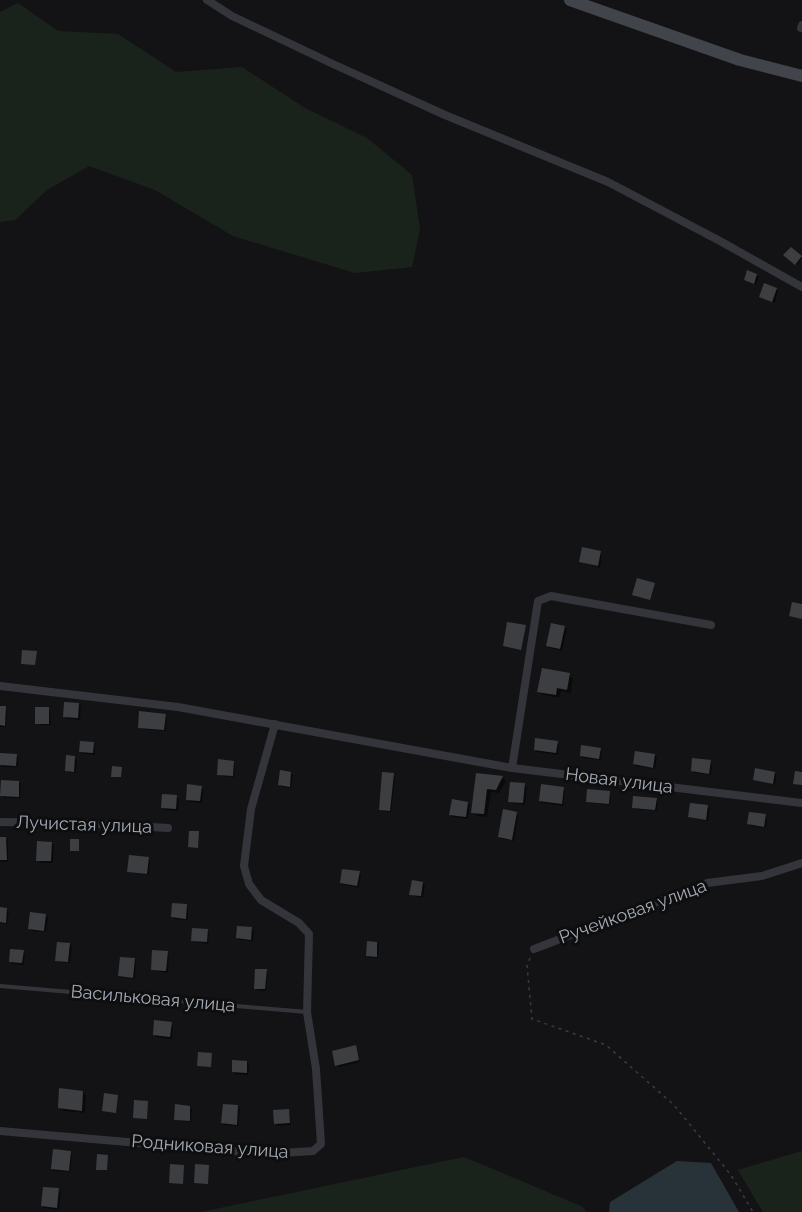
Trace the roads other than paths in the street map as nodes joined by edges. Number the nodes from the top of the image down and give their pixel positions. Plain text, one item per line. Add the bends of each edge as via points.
1 (207, 0) edge
2 (570, 0) edge
3 (802, 76) edge
4 (802, 287) edge
5 (711, 625) dead end
6 (0, 686) edge
7 (275, 724) junction
8 (512, 768) junction
9 (802, 803) edge
10 (0, 822) edge
11 (168, 828) dead end
12 (802, 863) edge
13 (534, 949) road end
14 (0, 986) edge
15 (307, 1012) junction
16 (0, 1131) edge

1 - 4 street via 232,16 374,83 608,182
2 - 3 main road via 740,60
5 - 8 street via 550,596 538,602
6 - 7 street, Новая улица via 178,707
7 - 8 street, Новая улица
7 - 15 street, Родниковая улица via 251,809 244,866 249,884 261,900 299,923 309,934
8 - 9 street, Новая улица
10 - 11 street, Лучистая улица
12 - 13 street, Ручейковая улица via 762,876 706,884
14 - 15 lane, Васильковая улица
15 - 16 street, Родниковая улица via 321,1129 321,1144 313,1152 266,1154

